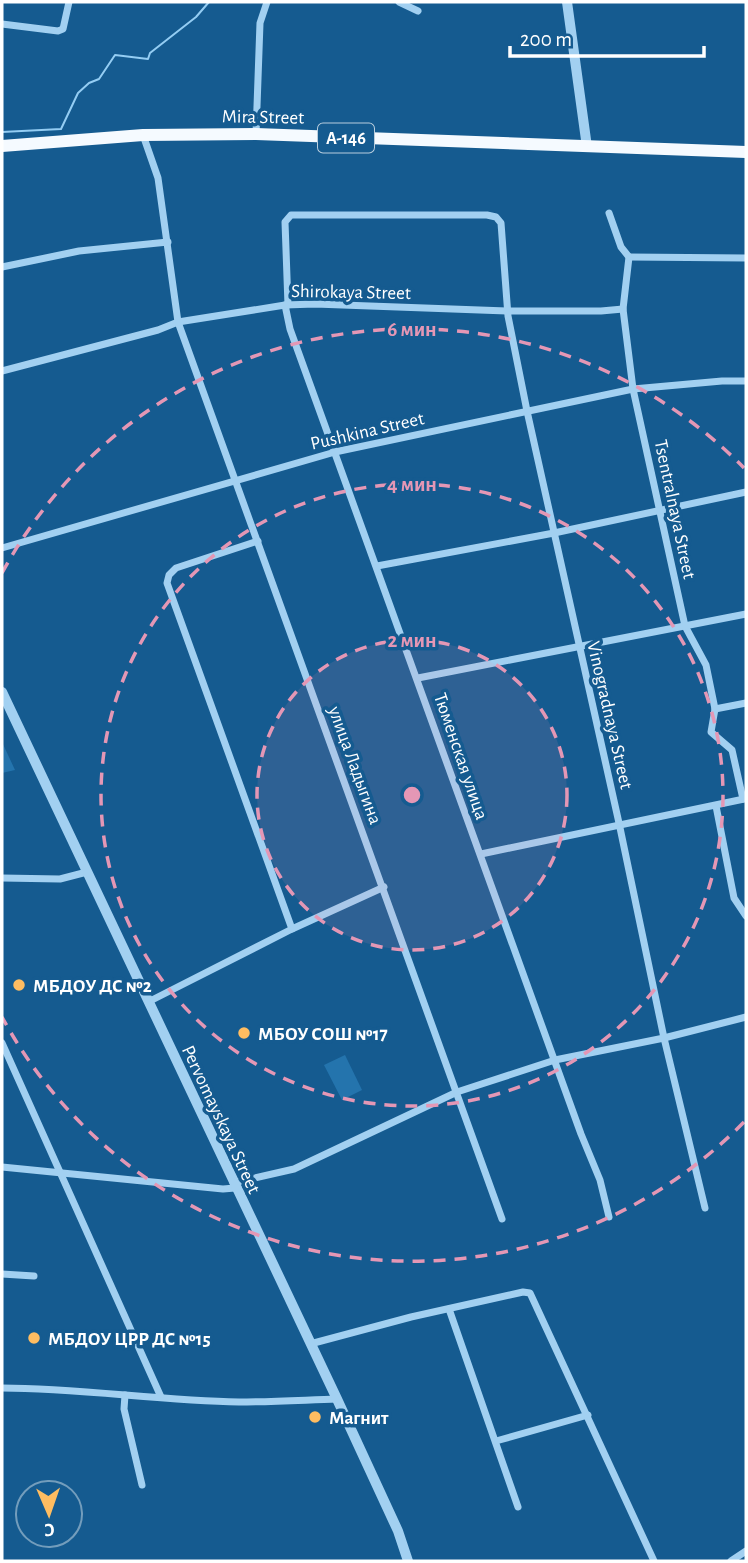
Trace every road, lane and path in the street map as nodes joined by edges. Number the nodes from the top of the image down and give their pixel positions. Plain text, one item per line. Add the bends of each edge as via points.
1 (69, 2) edge
2 (267, 2) edge
3 (399, 2) edge
4 (567, 2) edge
5 (418, 11) dead end
6 (2, 24) edge
7 (256, 134) junction
8 (143, 135) junction
9 (2, 146) edge
10 (587, 147) junction
11 (746, 152) edge
12 (609, 213) dead end
13 (502, 226) joint
14 (168, 242) junction
15 (629, 257) junction
16 (746, 258) edge
17 (2, 267) edge
18 (286, 305) junction
19 (623, 309) junction
20 (508, 312) junction
21 (178, 322) junction
22 (2, 371) edge
23 (746, 381) edge
24 (633, 389) junction
25 (527, 411) junction
26 (335, 452) junction
27 (234, 480) junction
28 (746, 492) edge
29 (661, 510) junction
30 (554, 533) junction
31 (258, 541) junction
32 (2, 548) edge
33 (377, 566) junction
34 (746, 614) edge
35 (685, 626) junction
36 (579, 647) junction
37 (418, 678) junction
38 (2, 692) edge
39 (746, 703) edge
40 (715, 709) junction
41 (744, 799) edge
42 (716, 806) junction
43 (619, 823) junction
44 (481, 854) junction
45 (87, 872) junction
46 (2, 878) edge
47 (384, 887) junction
48 (746, 916) edge
49 (292, 929) junction
50 (148, 1002) junction
51 (746, 1017) edge
52 (664, 1038) junction
53 (2, 1043) edge
54 (555, 1060) junction
55 (457, 1093) junction
56 (2, 1167) edge
57 (60, 1173) junction
58 (234, 1185) junction
59 (705, 1208) dead end
60 (609, 1217) dead end
61 (502, 1219) dead end
62 (2, 1274) edge
63 (34, 1276) dead end
64 (449, 1309) junction
65 (310, 1344) junction
66 (2, 1388) edge
67 (125, 1395) junction
68 (162, 1397) junction
69 (337, 1399) junction
70 (587, 1415) junction
71 (496, 1441) junction
72 (142, 1485) dead end
73 (518, 1507) dead end
74 (746, 1552) edge
75 (408, 1561) edge
76 (654, 1561) edge
77 (731, 1561) edge

1 - 6 street via 63,29 58,31
2 - 7 street via 260,23
3 - 5 street
4 - 10 street
7 - 8 highway, Mira Street / А-146
7 - 10 highway, Mira Street / А-146
8 - 9 highway, Mira Street / А-146
8 - 14 street, улица Ладыгина via 158,178
10 - 11 highway, Mira Street / А-146
12 - 15 street
13 - 18 street, Тюменская улица via 496,217 487,215 287,217
13 - 20 street, Vinogradnaya Street
14 - 17 street via 79,251
14 - 21 street, улица Ладыгина
15 - 16 street
15 - 19 street, Tsentralnaya Street
18 - 20 street, Shirokaya Street
18 - 21 street, Shirokaya Street
18 - 26 street, Тюменская улица
19 - 20 street, Shirokaya Street
19 - 24 street, Tsentralnaya Street
20 - 25 street, Vinogradnaya Street
21 - 22 street, Shirokaya Street
21 - 27 street, улица Ладыгина
23 - 24 street, Pushkina Street
24 - 25 street, Pushkina Street
24 - 29 street, Tsentralnaya Street
25 - 26 street, Pushkina Street
25 - 30 street, Vinogradnaya Street
26 - 27 street, Pushkina Street
26 - 33 street, Тюменская улица
27 - 31 street, улица Ладыгина
27 - 32 street, Pushkina Street
28 - 29 street
29 - 30 street
29 - 35 street, Tsentralnaya Street
30 - 33 street
30 - 36 street, Vinogradnaya Street
31 - 47 street, улица Ладыгина
31 - 49 street via 176,569 167,583
33 - 37 street, Тюменская улица
34 - 35 street
35 - 36 street
35 - 40 street, Tsentralnaya Street via 706,665
36 - 37 street
36 - 43 street, Vinogradnaya Street
37 - 44 street, Тюменская улица
38 - 45 street, Pervomayskaya Street
39 - 40 street
40 - 41 street, Tsentralnaya Street via 711,732 732,750
41 - 42 street
42 - 43 street
42 - 48 street via 734,898
43 - 44 street
43 - 52 street, Vinogradnaya Street
44 - 54 street, Тюменская улица
45 - 46 street via 60,878
45 - 50 street, Pervomayskaya Street
47 - 49 street
47 - 55 street, улица Ладыгина
49 - 50 street
50 - 58 street, Pervomayskaya Street
51 - 52 street
52 - 54 street
52 - 59 street, Vinogradnaya Street
53 - 57 street
54 - 55 street
54 - 60 street, Тюменская улица via 600,1180
55 - 58 street via 294,1169
55 - 61 street, улица Ладыгина
56 - 57 street
57 - 58 street via 223,1189
57 - 68 street
58 - 65 street, Pervomayskaya Street
62 - 63 street
64 - 65 street
64 - 70 street via 530,1293
64 - 71 street
65 - 69 street, Pervomayskaya Street
66 - 67 street
67 - 68 street
67 - 72 street via 124,1409
68 - 69 street via 240,1402
69 - 75 street, Pervomayskaya Street
70 - 71 street
70 - 76 street
71 - 73 street
74 - 77 street

